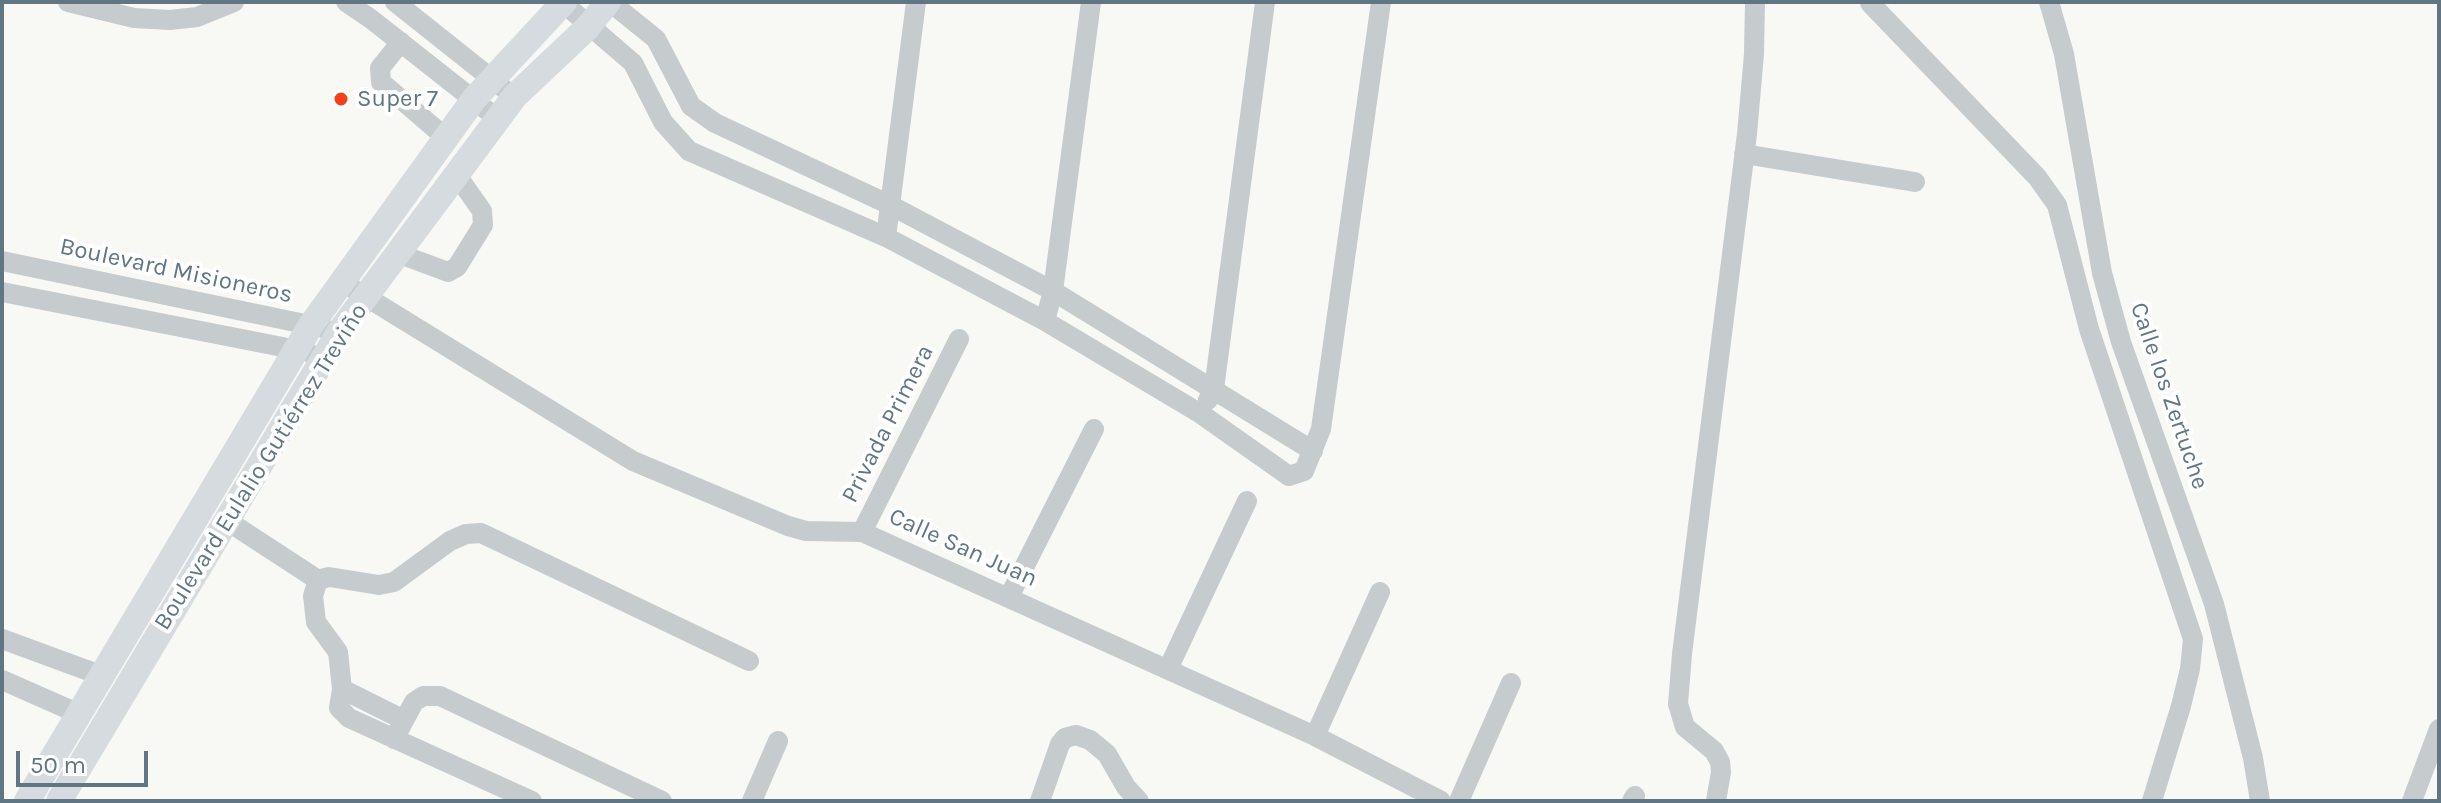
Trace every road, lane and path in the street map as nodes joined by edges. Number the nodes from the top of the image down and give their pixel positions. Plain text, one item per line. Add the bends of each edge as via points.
1 (68, 2) edge
2 (234, 2) edge
3 (346, 2) edge
4 (395, 2) edge
5 (563, 2) edge
6 (609, 2) edge
7 (916, 2) edge
8 (1091, 2) edge
9 (1265, 2) edge
10 (1381, 2) edge
11 (1755, 2) edge
12 (2049, 2) edge
13 (1870, 3) edge
14 (107, 7) edge
15 (588, 27) junction
16 (401, 42) junction
17 (491, 79) junction
18 (515, 96) junction
19 (474, 99) junction
20 (498, 119) junction
21 (715, 123) junction
22 (446, 138) junction
23 (689, 151) junction
24 (1744, 154) junction
25 (456, 174) junction
26 (1915, 182) dead end
27 (890, 205) junction
28 (886, 237) junction
29 (397, 253) junction
30 (2, 261) edge
31 (342, 282) junction
32 (1053, 291) junction
33 (2, 292) edge
34 (366, 297) junction
35 (1045, 321) junction
36 (311, 325) junction
37 (340, 331) junction
38 (959, 339) dead end
39 (295, 350) junction
40 (324, 356) junction
41 (1214, 389) junction
42 (1201, 414) junction
43 (1094, 429) dead end
44 (1313, 451) junction
45 (1247, 501) dead end
46 (226, 520) junction
47 (862, 532) junction
48 (318, 580) junction
49 (1380, 592) dead end
50 (1009, 597) junction
51 (2, 639) edge
52 (749, 661) dead end
53 (1168, 669) junction
54 (100, 675) junction
55 (2, 680) edge
56 (1511, 683) dead end
57 (342, 689) junction
58 (77, 713) junction
59 (404, 720) junction
60 (2439, 729) edge
61 (1315, 736) junction
62 (394, 739) junction
63 (778, 741) dead end
64 (1432, 799) edge
65 (27, 801) edge
66 (59, 801) edge
67 (532, 801) edge
68 (662, 801) edge
69 (752, 801) edge
70 (1040, 801) edge
71 (1139, 801) edge
72 (1459, 801) edge
73 (1716, 801) edge
74 (2152, 801) edge
75 (2260, 801) edge
76 (2412, 801) edge

1 - 14 street
2 - 14 street via 197,17 170,20 134,18
3 - 16 street
4 - 17 street
5 - 15 street
5 - 17 main road, Boulevard Eulalio Gutiérrez Treviño
6 - 15 main road, Boulevard Eulalio Gutiérrez Treviño
6 - 21 street via 656,39 691,106
7 - 27 street
8 - 32 street
9 - 41 street
10 - 44 street via 1321,429
11 - 24 street
12 - 75 street, Calle los Zertuche via 2064,54 2102,273 2121,342 2214,604
13 - 74 street via 2037,177 2057,205 2089,329 2193,639 2181,706
15 - 18 main road, Boulevard Eulalio Gutiérrez Treviño
15 - 23 street via 633,63 663,122
16 - 19 street
16 - 22 street via 380,68 381,82
17 - 18 street
17 - 19 main road, Boulevard Eulalio Gutiérrez Treviño
18 - 20 main road, Boulevard Eulalio Gutiérrez Treviño
19 - 20 street
19 - 22 main road, Boulevard Eulalio Gutiérrez Treviño
20 - 25 main road, Boulevard Eulalio Gutiérrez Treviño
21 - 23 street
21 - 27 street
22 - 31 main road, Boulevard Eulalio Gutiérrez Treviño
23 - 28 street
24 - 26 street
24 - 73 street via 1678,704 1685,727 1720,762
25 - 29 main road, Boulevard Eulalio Gutiérrez Treviño
25 - 29 street via 482,211 483,225 457,267 448,272
27 - 28 street
27 - 32 street
28 - 35 street
29 - 34 main road, Boulevard Eulalio Gutiérrez Treviño
30 - 36 street, Boulevard Misioneros
31 - 34 street, Calle San Juan
31 - 36 main road, Boulevard Eulalio Gutiérrez Treviño
32 - 35 street
32 - 41 street
33 - 39 street
34 - 37 main road, Boulevard Eulalio Gutiérrez Treviño
34 - 47 street, Calle San Juan via 633,461 788,526
35 - 42 street
36 - 37 street, Boulevard Misioneros
36 - 39 main road, Boulevard Eulalio Gutiérrez Treviño
37 - 40 main road, Boulevard Eulalio Gutiérrez Treviño
38 - 47 street, Privada Primera
39 - 40 street
39 - 54 main road, Boulevard Eulalio Gutiérrez Treviño
40 - 46 main road, Boulevard Eulalio Gutiérrez Treviño
41 - 42 street
41 - 44 street
42 - 44 street via 1289,476 1304,471
43 - 50 street
45 - 53 street
46 - 48 street
46 - 66 main road, Boulevard Eulalio Gutiérrez Treviño
47 - 50 street, Calle San Juan
48 - 52 street via 394,582 450,541 481,533
48 - 57 street via 313,596 316,622 338,652
49 - 61 street
50 - 53 street, Calle San Juan
51 - 54 street
53 - 61 street, Calle San Juan
54 - 58 main road, Boulevard Eulalio Gutiérrez Treviño
55 - 58 street
56 - 72 street
57 - 59 street
57 - 62 street via 339,708 349,718
58 - 65 main road, Boulevard Eulalio Gutiérrez Treviño
59 - 62 street
59 - 68 street via 423,696 440,696
60 - 76 street
61 - 64 street, Calle San Juan
62 - 67 street
63 - 69 street
70 - 71 street via 1060,744 1076,735 1107,754

